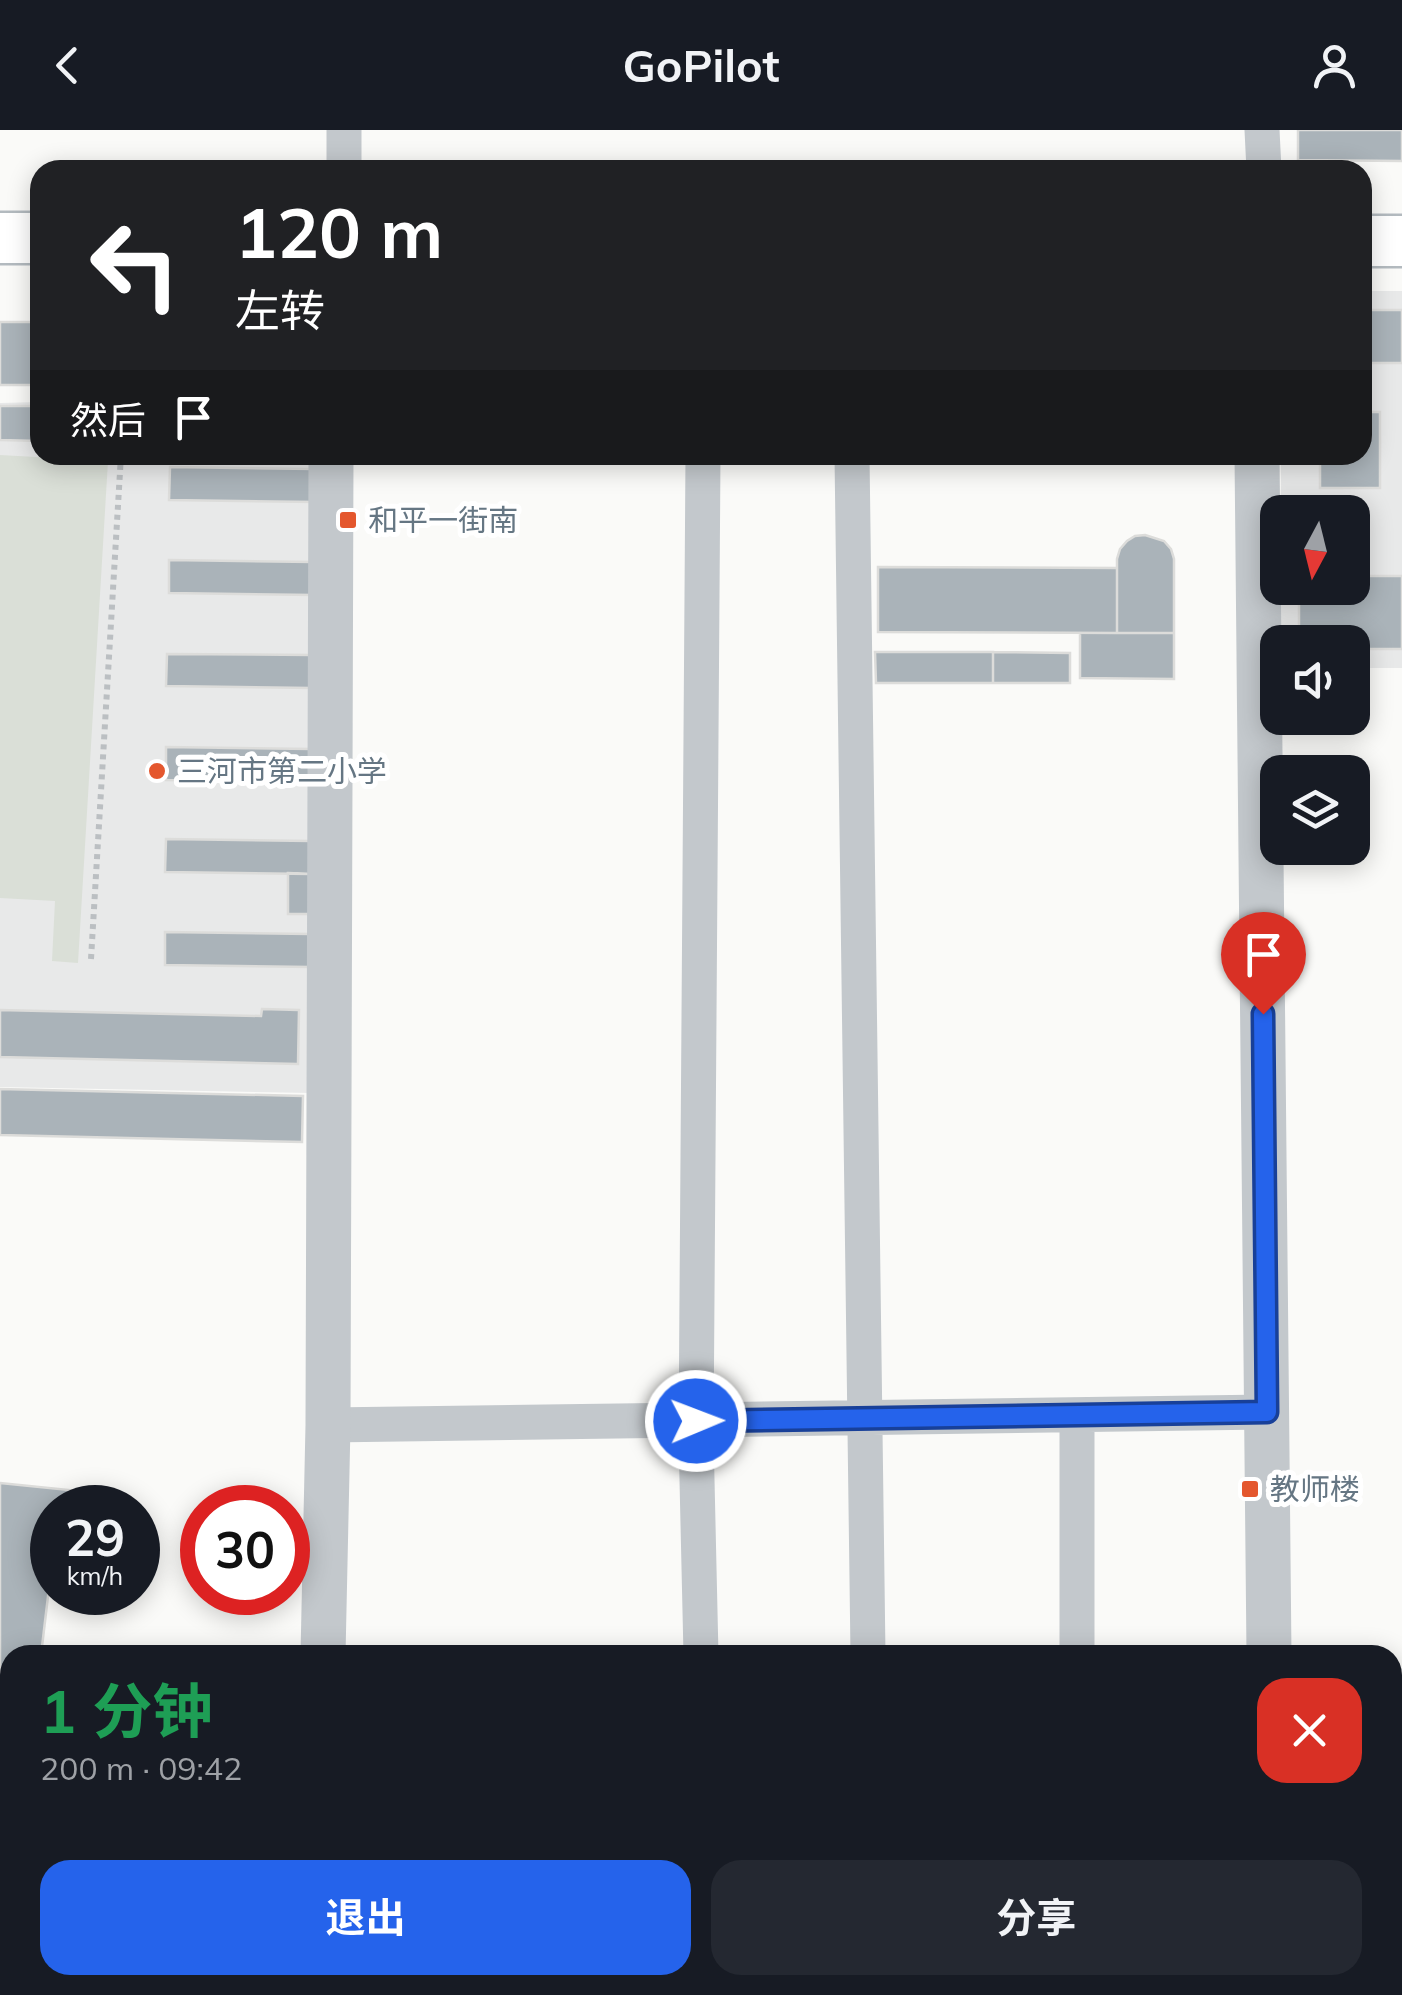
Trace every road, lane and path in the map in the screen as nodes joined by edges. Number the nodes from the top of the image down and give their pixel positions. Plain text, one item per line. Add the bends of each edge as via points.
1 (344, 130) edge
2 (1262, 130) edge
3 (344, 160) edge
4 (1264, 160) edge
5 (0, 238) edge
6 (30, 238) edge
7 (1372, 241) edge
8 (1402, 241) edge
9 (120, 465) edge
10 (331, 465) edge
11 (702, 465) edge
12 (852, 465) edge
13 (1258, 465) edge
14 (92, 958) dead end
15 (1267, 1412) junction
16 (1077, 1415) junction
17 (865, 1418) junction
18 (696, 1421) junction
19 (328, 1426) junction
20 (324, 1645) edge
21 (702, 1645) edge
22 (868, 1645) edge
23 (1078, 1645) edge
24 (1269, 1645) edge

1 - 3 street
2 - 4 street
5 - 6 main road
7 - 8 main road
9 - 14 path
10 - 19 street
11 - 18 street
12 - 17 street
13 - 15 street
15 - 16 street
15 - 24 street
16 - 17 street
16 - 23 street
17 - 18 street
17 - 22 street
18 - 19 street
18 - 21 street
19 - 20 street

